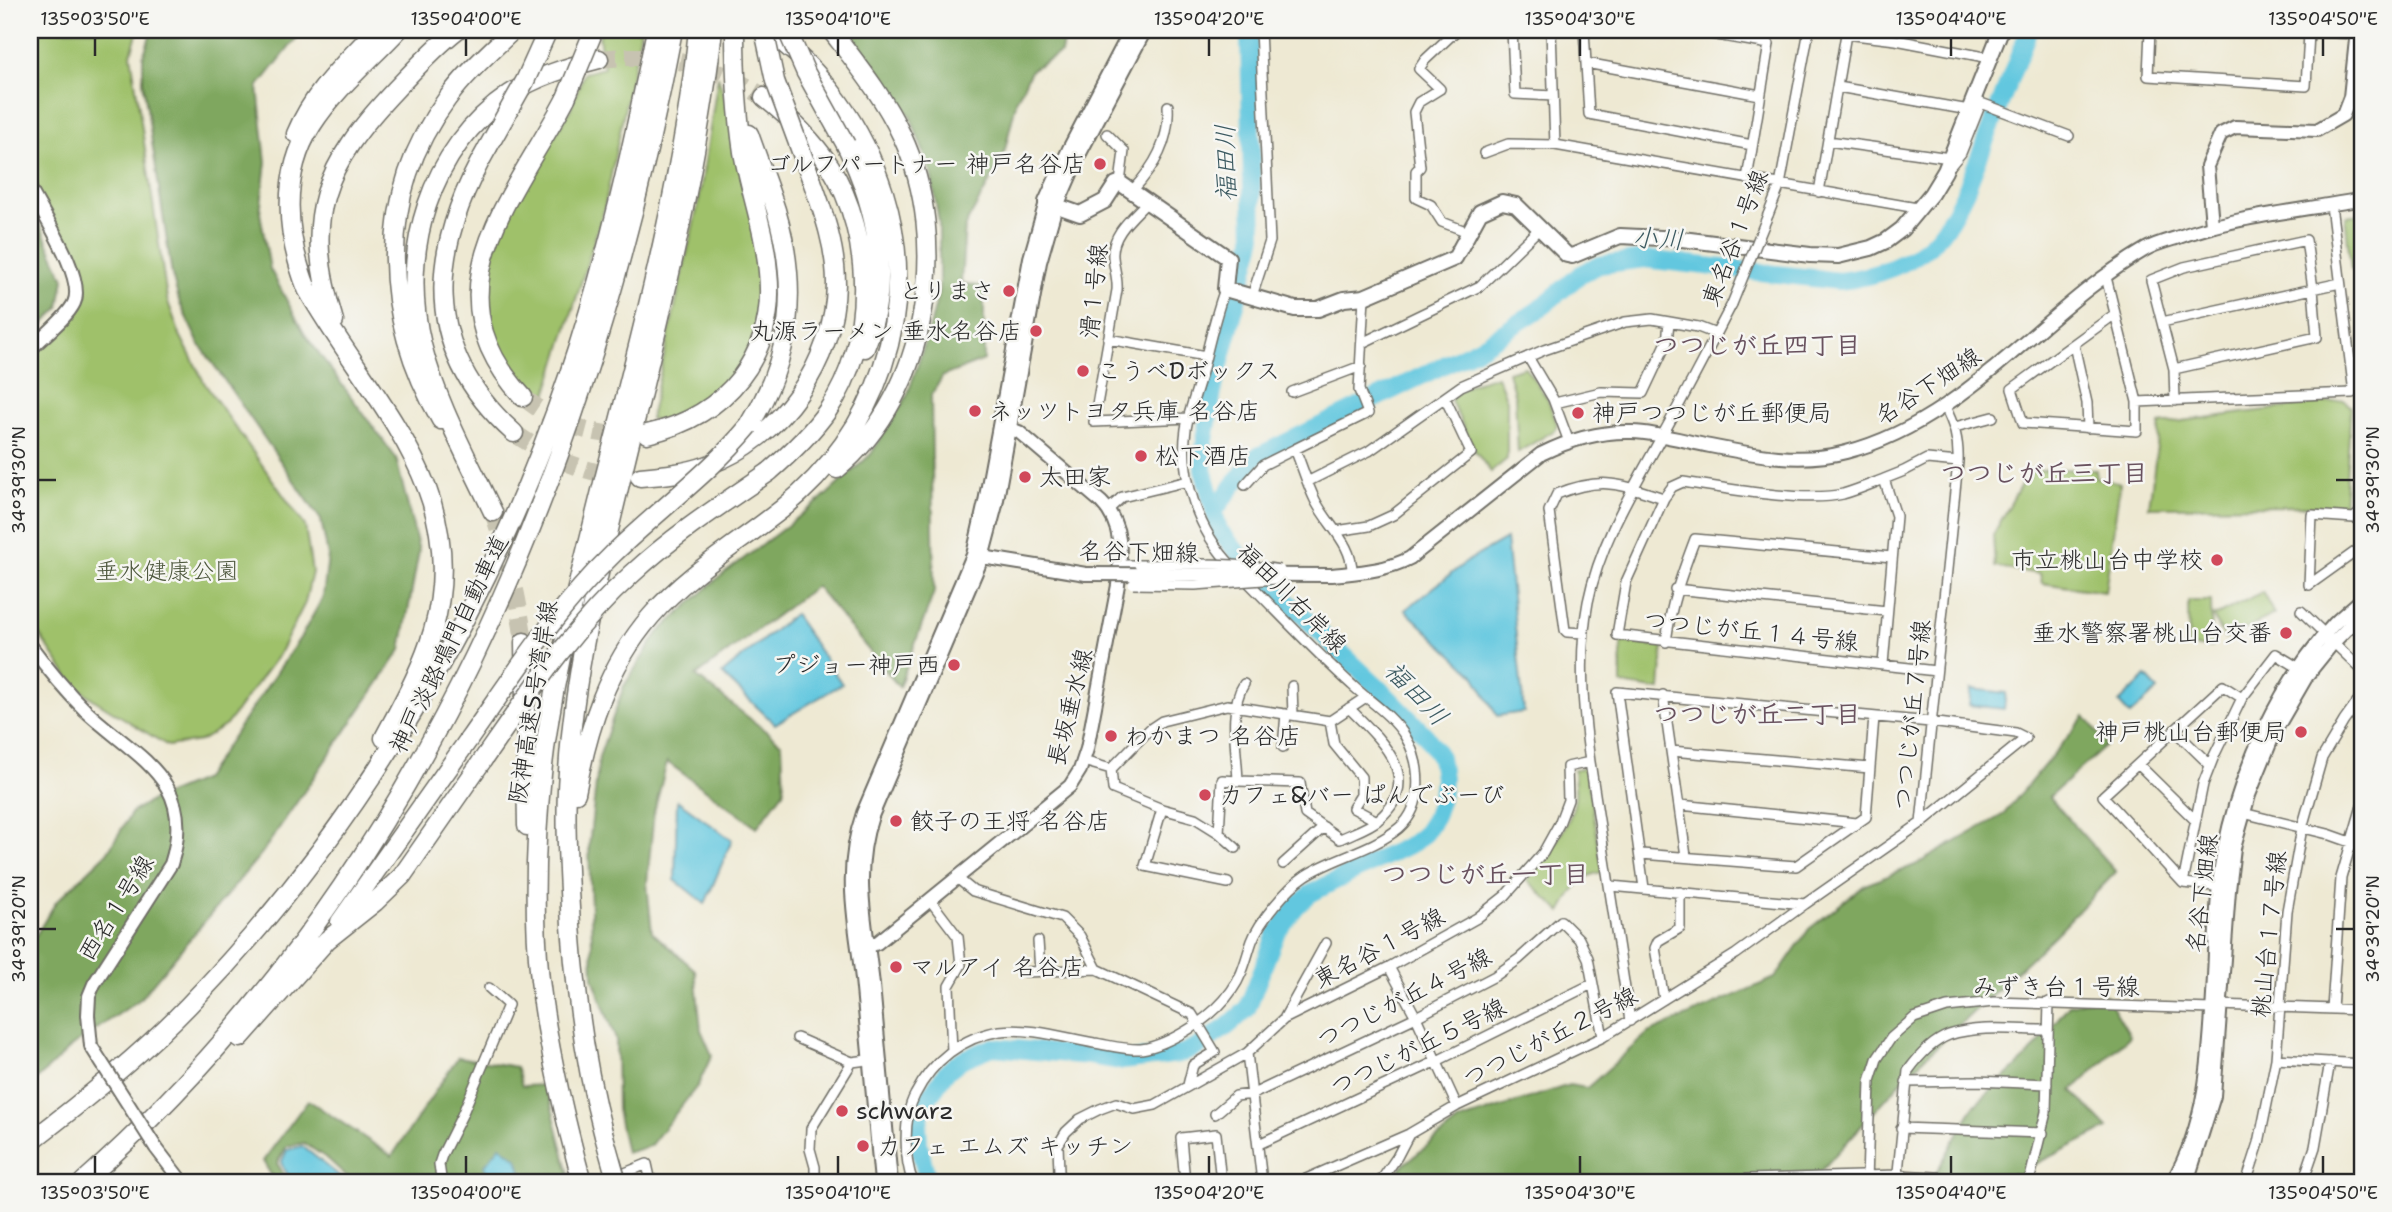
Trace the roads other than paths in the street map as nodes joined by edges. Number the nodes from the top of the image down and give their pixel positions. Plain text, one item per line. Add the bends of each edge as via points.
1 (376, 30) edge
2 (398, 30) edge
3 (457, 30) edge
4 (513, 30) edge
5 (548, 30) edge
6 (594, 30) edge
7 (656, 30) edge
8 (673, 30) edge
9 (698, 30) edge
10 (713, 30) edge
11 (735, 30) edge
12 (765, 30) edge
13 (787, 30) edge
14 (831, 30) edge
15 (1133, 30) edge
16 (1260, 30) edge
17 (1457, 30) edge
18 (1512, 30) edge
19 (1551, 30) edge
20 (1584, 30) edge
21 (1688, 30) edge
22 (1809, 30) edge
23 (1898, 30) edge
24 (2001, 30) edge
25 (2150, 30) edge
26 (2252, 30) edge
27 (2309, 33) junction
28 (2359, 33) edge
29 (1896, 40) junction
30 (735, 55) junction
31 (1990, 58) junction
32 (599, 60) tunnel mouth
33 (1586, 63) junction
34 (1838, 87) junction
35 (1760, 95) junction
36 (1553, 96) junction
37 (764, 97) tunnel mouth
38 (1168, 106) dead end
39 (1975, 107) junction
40 (1107, 134) dead end
41 (2069, 136) dead end
42 (1828, 141) junction
43 (1555, 145) junction
44 (1752, 145) junction
45 (1484, 153) dead end
46 (1948, 164) junction
47 (1747, 179) junction
48 (1780, 185) junction
49 (1126, 187) junction
50 (30, 189) edge
51 (1819, 192) junction
52 (2362, 199) edge
53 (1147, 202) junction
54 (1051, 204) junction
55 (2331, 205) junction
56 (1917, 208) junction
57 (2212, 225) junction
58 (1540, 228) junction
59 (1468, 232) junction
60 (672, 238) junction
61 (2106, 277) junction
62 (2340, 283) junction
63 (307, 289) junction
64 (1225, 289) junction
65 (2314, 289) junction
66 (1252, 296) junction
67 (1364, 297) junction
68 (2115, 314) junction
69 (1669, 322) junction
70 (2162, 322) junction
71 (1716, 334) junction
72 (1108, 339) junction
73 (1362, 343) junction
74 (2074, 345) junction
75 (30, 350) edge
76 (1206, 356) junction
77 (1528, 357) junction
78 (350, 358) junction
79 (1361, 366) junction
80 (2175, 369) junction
81 (1292, 392) dead end
82 (523, 397) tunnel mouth
83 (1445, 398) junction
84 (2175, 401) junction
85 (2137, 402) junction
86 (1555, 403) junction
87 (1944, 405) junction
88 (1980, 408) dead end
89 (1190, 418) junction
90 (1005, 426) junction
91 (1955, 427) junction
92 (2088, 428) junction
93 (514, 433) tunnel mouth
94 (648, 434) tunnel mouth
95 (1663, 435) junction
96 (1569, 442) junction
97 (1295, 449) junction
98 (791, 453) junction
99 (1958, 462) junction
100 (640, 477) tunnel mouth
101 (1884, 479) junction
102 (1188, 481) junction
103 (1309, 481) junction
104 (1245, 485) dead end
105 (1632, 488) junction
106 (1664, 498) junction
107 (782, 509) junction
108 (1108, 510) junction
109 (2362, 511) edge
110 (1336, 531) junction
111 (2362, 547) edge
112 (977, 556) junction
113 (1892, 557) junction
114 (1120, 565) junction
115 (1352, 573) junction
116 (1307, 575) junction
117 (1118, 585) junction
118 (1675, 589) junction
119 (2362, 599) edge
120 (1887, 611) junction
121 (2301, 611) dead end
122 (2362, 613) edge
123 (1584, 633) junction
124 (2329, 639) junction
125 (524, 642) tunnel mouth
126 (1666, 642) junction
127 (30, 645) edge
128 (1883, 664) junction
129 (2362, 670) edge
130 (1937, 671) junction
131 (2303, 671) junction
132 (1244, 684) dead end
133 (1292, 686) dead end
134 (1663, 695) junction
135 (1366, 696) junction
136 (2362, 696) edge
137 (2242, 698) junction
138 (1234, 706) junction
139 (1349, 708) junction
140 (1289, 715) junction
141 (1874, 717) junction
142 (1330, 721) junction
143 (1930, 722) junction
144 (2174, 730) junction
145 (1283, 747) dead end
146 (1671, 751) junction
147 (1083, 761) junction
148 (1590, 762) junction
149 (2138, 764) junction
150 (2210, 765) junction
151 (1870, 768) junction
152 (1111, 769) junction
153 (1238, 781) junction
154 (1680, 805) junction
155 (2362, 806) edge
156 (1162, 809) junction
157 (2239, 812) junction
158 (2195, 820) junction
159 (1377, 821) junction
160 (1921, 823) junction
161 (1857, 824) junction
162 (1324, 827) junction
163 (2302, 828) junction
164 (1219, 833) junction
165 (2350, 842) junction
166 (2362, 846) edge
167 (1236, 848) dead end
168 (1641, 854) junction
169 (1686, 856) junction
170 (1283, 864) dead end
171 (957, 878) junction
172 (1228, 883) dead end
173 (2183, 883) junction
174 (1611, 886) junction
175 (2224, 887) junction
176 (1644, 888) junction
177 (1680, 892) junction
178 (930, 901) junction
179 (1805, 904) junction
180 (570, 905) junction
181 (327, 940) junction
182 (1038, 941) dead end
183 (1326, 943) dead end
184 (243, 947) junction
185 (864, 949) junction
186 (1389, 967) junction
187 (1097, 969) junction
188 (1040, 971) junction
189 (1026, 972) dead end
190 (540, 979) junction
191 (1592, 984) junction
192 (489, 988) dead end
193 (1664, 999) junction
194 (2049, 1002) junction
195 (2216, 1006) junction
196 (2279, 1006) junction
197 (2332, 1009) junction
198 (2362, 1010) edge
199 (1416, 1017) junction
200 (1284, 1018) junction
201 (1630, 1021) junction
202 (1198, 1023) junction
203 (2048, 1031) junction
204 (1603, 1037) junction
205 (797, 1038) dead end
206 (951, 1051) junction
207 (1247, 1054) junction
208 (875, 1058) junction
209 (2276, 1059) junction
210 (1437, 1061) junction
211 (852, 1062) junction
212 (2330, 1062) junction
213 (2362, 1064) edge
214 (1906, 1082) junction
215 (2047, 1084) junction
216 (1188, 1085) junction
217 (1253, 1094) junction
218 (1457, 1106) junction
219 (1215, 1114) dead end
220 (1902, 1128) junction
221 (2043, 1133) junction
222 (1409, 1134) junction
223 (30, 1142) edge
224 (1259, 1144) junction
225 (1898, 1179) edge
226 (1828, 1180) edge
227 (1867, 1180) edge
228 (85, 1182) edge
229 (182, 1182) edge
230 (444, 1182) edge
231 (582, 1182) edge
232 (603, 1182) edge
233 (617, 1182) edge
234 (652, 1182) edge
235 (814, 1182) edge
236 (881, 1182) edge
237 (891, 1182) edge
238 (914, 1182) edge
239 (1055, 1182) edge
240 (1185, 1182) edge
241 (1221, 1182) edge
242 (1262, 1182) edge
243 (1299, 1182) edge
244 (1380, 1182) edge
245 (1743, 1182) edge
246 (2029, 1182) edge
247 (2172, 1182) edge
248 (2187, 1182) edge
249 (2258, 1182) edge
250 (2303, 1182) edge

1 - 63 highway via 321,88 292,144 284,216 295,265
2 - 63 highway via 325,107 297,159 290,200 291,231
3 - 78 highway via 359,128 327,186 320,225 321,263 328,303
4 - 32 highway via 454,90 431,122 402,195 394,264 399,312 415,368 493,512 423,347 414,290 417,238 433,186 478,121 530,83
5 - 93 highway, bridge via 467,187 448,237 443,278 452,343 477,394
6 - 82 highway, bridge via 566,98 504,205 480,268 483,329 498,366
7 - 184 highway, 神戸淡路鳴門自動車道 via 590,305 550,427 502,545 434,679 379,766 302,876
8 - 228 highway, 神戸淡路鳴門自動車道 via 632,215 587,373 522,551 460,688 402,795 325,913 230,1032
9 - 60 highway
10 - 60 highway via 697,147
11 - 30 highway
12 - 100 highway, bridge via 775,81 830,233 835,284 828,336 805,385 772,425 752,441 690,471
12 - 107 highway via 828,86 859,132 887,203 897,282 892,331 867,406 824,470
13 - 98 highway, bridge via 867,192 879,266 874,318 862,355 845,390 813,433
14 - 107 highway via 877,91 911,158 924,206 927,279 912,352 878,421 846,461
15 - 54 main road via 1070,149
16 - 66 street via 1270,241
17 - 59 street via 1419,69 1440,89 1419,102 1414,112 1420,167 1416,198 1431,205 1442,222
18 - 36 street via 1515,94
19 - 36 street
20 - 33 street
21 - 35 street via 1769,44
22 - 48 street, 東名谷１号線
23 - 29 street
24 - 31 main road
25 - 27 street via 2148,76 2306,86
26 - 27 street
27 - 28 street
28 - 57 street via 2343,115 2317,130 2235,127 2221,134 2207,166
29 - 31 street
29 - 34 street via 1846,34
30 - 94 highway via 743,152 769,274 767,318 753,359 725,395 688,422
30 - 181 highway, bridge via 746,124 776,212 790,293 776,377 749,426 706,473 585,583 534,647
31 - 39 main road
33 - 35 street
33 - 44 street via 1589,114
34 - 39 street
34 - 42 street
35 - 44 street
36 - 43 street
37 - 98 highway via 800,129 831,167 851,211 862,267 858,338 848,370 828,409
38 - 49 street via 1160,155 1149,172
39 - 41 street
39 - 46 main road
40 - 49 street via 1124,151
42 - 46 street
42 - 51 street
43 - 45 street via 1508,144
43 - 47 street
44 - 47 street
46 - 56 main road
47 - 48 street
48 - 51 street
48 - 71 street, 東名谷１号線, bridge
49 - 53 main road
49 - 54 main road via 1116,184 1105,201 1080,214
50 - 75 street via 73,271 77,296
51 - 56 street
52 - 55 street, 名谷下畑線
53 - 64 main road via 1228,258
53 - 72 street, 滑１号線 via 1114,242 1118,280
54 - 90 street via 1030,258
55 - 57 street, 名谷下畑線
55 - 62 street
56 - 58 main road via 1886,241 1838,256 1620,236 1572,256
57 - 61 street, 名谷下畑線 via 2148,247
58 - 59 main road via 1516,205 1502,202 1480,212
58 - 73 street via 1480,286
59 - 67 main road via 1455,258
60 - 180 highway, 阪神高速5号湾岸線 via 580,671 567,782
60 - 190 highway, 阪神高速5号湾岸線 via 571,612 554,696 537,847
61 - 68 street
61 - 87 street, 名谷下畑線
62 - 65 street
62 - 84 street via 2352,393
63 - 78 highway
64 - 66 main road
64 - 76 street, 福田川右岸線
65 - 70 street
65 - 70 street via 2306,240 2184,267 2151,280
65 - 80 street via 2317,337
66 - 67 main road via 1295,309 1318,309
67 - 73 street
68 - 74 street
68 - 85 street
69 - 71 street
69 - 77 street via 1652,318 1625,322
69 - 86 street via 1667,342 1643,393 1601,392
70 - 80 street
71 - 95 street, 東名谷１号線
72 - 76 street
72 - 89 street, 滑１号線 via 1094,422
73 - 79 street
74 - 92 street
74 - 92 street via 2012,389 2023,423
76 - 89 street, 福田川右岸線
77 - 83 street via 1461,386
77 - 86 street
78 - 184 highway via 406,443 429,489 443,560 439,607 424,658 384,738 325,832
79 - 81 street
79 - 97 street via 1359,390 1368,412
80 - 84 street
83 - 103 street via 1369,452
83 - 110 street via 1471,453 1393,515 1369,526
84 - 85 street
85 - 92 street via 2137,431
86 - 96 street
87 - 91 street, つつじが丘７号線
87 - 95 street, 名谷下畑線 via 1880,442 1821,457 1782,458
88 - 91 street via 1988,418
89 - 102 street, 福田川右岸線 via 1186,429
90 - 108 street, 長坂垂水線 via 1019,432
90 - 112 street via 996,505
91 - 99 street, つつじが丘７号線
95 - 96 street, 名谷下畑線 via 1614,432
95 - 105 street
96 - 115 street, 名谷下畑線 via 1541,454 1410,558 1377,571
97 - 103 street
97 - 104 street via 1263,465
98 - 181 highway, bridge via 660,549 605,599 547,667 402,876
99 - 101 street via 1927,459
99 - 130 street, つつじが丘７号線
101 - 106 street via 1841,494 1821,495 1783,495 1684,482 1672,487
101 - 113 street via 1896,516
102 - 108 street via 1122,497
102 - 135 street, 福田川右岸線 via 1200,517 1222,556
103 - 110 street via 1315,501
105 - 106 street
105 - 123 street via 1600,562
105 - 123 street via 1598,482 1557,494 1551,504 1565,630
106 - 126 street, つつじが丘１４号線 via 1626,582 1616,635
107 - 180 highway via 670,596 620,660 597,708 582,764
108 - 114 street, 長坂垂水線 via 1120,538
109 - 111 street via 2354,518 2312,514 2309,585
110 - 115 street via 1352,561
112 - 116 street, 名谷下畑線, bridge via 1086,574
112 - 185 street via 866,834 861,883
113 - 118 street via 1695,540
113 - 120 street
114 - 116 street, 名谷下畑線, bridge via 1255,566
114 - 117 street, 長坂垂水線
115 - 116 street, 名谷下畑線, bridge
116 - 117 street, 名谷下畑線, bridge via 1255,583
117 - 147 street, 長坂垂水線
118 - 120 street
118 - 126 street
119 - 124 street, 名谷下畑線
120 - 128 street
121 - 124 street
122 - 124 street, 名谷下畑線
123 - 148 street via 1582,694
124 - 129 street
124 - 131 street, 名谷下畑線
125 - 190 highway via 529,887
126 - 128 street, つつじが丘１４号線
127 - 229 street, 西名１号線, bridge via 87,712 154,768 165,783 178,820 171,864 89,996 91,1046
128 - 130 street, つつじが丘１４号線
130 - 143 street, つつじが丘７号線
131 - 137 street via 2276,654
131 - 157 street, 名谷下畑線 via 2254,751
132 - 138 street
133 - 140 street
134 - 141 street
134 - 146 street
134 - 168 street via 1617,692
135 - 139 street
135 - 202 street, 福田川右岸線 via 1405,735 1417,764 1419,786 1411,812 1400,827 1304,877 1285,895 1252,940 1233,989
136 - 163 street, 桃山台１７号線 via 2322,758
137 - 144 street via 2223,687
137 - 150 street
138 - 140 street
138 - 152 street via 1162,721
138 - 153 street
139 - 142 street
139 - 159 street via 1394,758 1398,785 1393,805
140 - 142 street
140 - 145 street
141 - 143 street
141 - 151 street
142 - 159 street via 1334,744 1361,777 1361,794 1353,808
143 - 160 street, つつじが丘７号線
143 - 160 street via 2026,738
144 - 149 street
144 - 150 street
146 - 151 street
146 - 154 street
147 - 152 street
147 - 171 street, 長坂垂水線 via 1070,786
148 - 174 street
148 - 186 street, 東名谷１号線 via 1567,767 1568,800 1559,824 1543,853 1505,896 1477,918
149 - 158 street
149 - 173 street via 2103,796
150 - 158 street
151 - 161 street via 1866,817
152 - 156 street via 1113,789
153 - 162 street via 1300,783 1305,814
153 - 164 street via 1222,780
154 - 161 street
154 - 169 street
155 - 165 street
156 - 164 street via 1195,818
156 - 172 street via 1145,866
157 - 163 street
157 - 175 street, 名谷下畑線 via 2224,849
158 - 173 street
159 - 162 street via 1340,839
160 - 179 street, つつじが丘７号線
161 - 169 street via 1796,866
162 - 170 street
163 - 165 street
163 - 196 street, 桃山台１７号線 via 2287,911
164 - 167 street
165 - 166 street
165 - 197 street via 2341,878
168 - 169 street
168 - 176 street
171 - 178 street, 長坂垂水線
171 - 187 street via 973,891 1062,918 1080,936
173 - 175 street
174 - 176 street
174 - 201 street
175 - 195 street, 名谷下畑線
176 - 177 street
177 - 179 street
177 - 193 street via 1680,928 1658,941 1655,948
178 - 185 street, 長坂垂水線
178 - 206 street via 958,937 961,965 949,986
179 - 193 street, つつじが丘２号線
180 - 233 highway, 阪神高速5号湾岸線, bridge via 585,1058
181 - 228 highway via 175,1105
182 - 188 street
183 - 200 street
184 - 223 highway, 神戸淡路鳴門自動車道 via 124,1065
185 - 208 street
186 - 199 street
186 - 200 street, 東名谷１号線
187 - 188 street
187 - 202 street via 1192,1014
188 - 189 street
190 - 231 highway, 阪神高速5号湾岸線
191 - 199 street, つつじが丘４号線 via 1588,958 1561,920 1495,976
191 - 204 street, つつじが丘４号線
191 - 210 street, つつじが丘５号線
192 - 230 street via 508,1005 442,1154 439,1164
193 - 201 street, つつじが丘２号線
194 - 195 street, みずき台１号線
194 - 203 street
194 - 227 street, みずき台１号線 via 1947,1007 1914,1018 1891,1038 1870,1081
195 - 196 street, みずき台１号線
195 - 247 street, 名谷下畑線 via 2204,1098 2182,1166
195 - 248 street, 名谷下畑線 via 2214,1097
196 - 197 street, みずき台１号線
196 - 209 street, 桃山台１７号線
197 - 198 street, みずき台１号線
199 - 210 street
199 - 217 street, つつじが丘４号線
200 - 207 street, 東名谷１号線
201 - 204 street, つつじが丘２号線
202 - 206 street, 福田川右岸線 via 1142,1049 1000,1031
202 - 216 street via 1215,1052 1193,1065
203 - 214 street via 1949,1035 1918,1057
203 - 215 street
204 - 218 street, つつじが丘２号線
205 - 211 street
206 - 238 street, 福田川右岸線 via 924,1077 912,1100 906,1145
207 - 216 street, 東名谷１号線
207 - 217 street
208 - 211 street
208 - 236 street
208 - 237 street
209 - 212 street
209 - 249 street, 桃山台１７号線 via 2248,1177
210 - 218 street
210 - 224 street, つつじが丘５号線
211 - 235 street via 811,1129
212 - 213 street
212 - 250 street via 2315,1147
214 - 215 street
214 - 220 street
215 - 221 street
216 - 239 street, 東名谷１号線 via 1155,1105 1134,1110 1116,1103 1080,1119 1058,1145
217 - 219 street, つつじが丘４号線 via 1236,1096
217 - 224 street
218 - 222 street, つつじが丘２号線
220 - 221 street
220 - 225 street
221 - 246 street
222 - 243 street, つつじが丘２号線
222 - 244 street
224 - 242 street
225 - 227 street
225 - 246 street
226 - 227 street
226 - 245 street
232 - 234 street via 647,1164
240 - 241 street via 1181,1138 1216,1134

